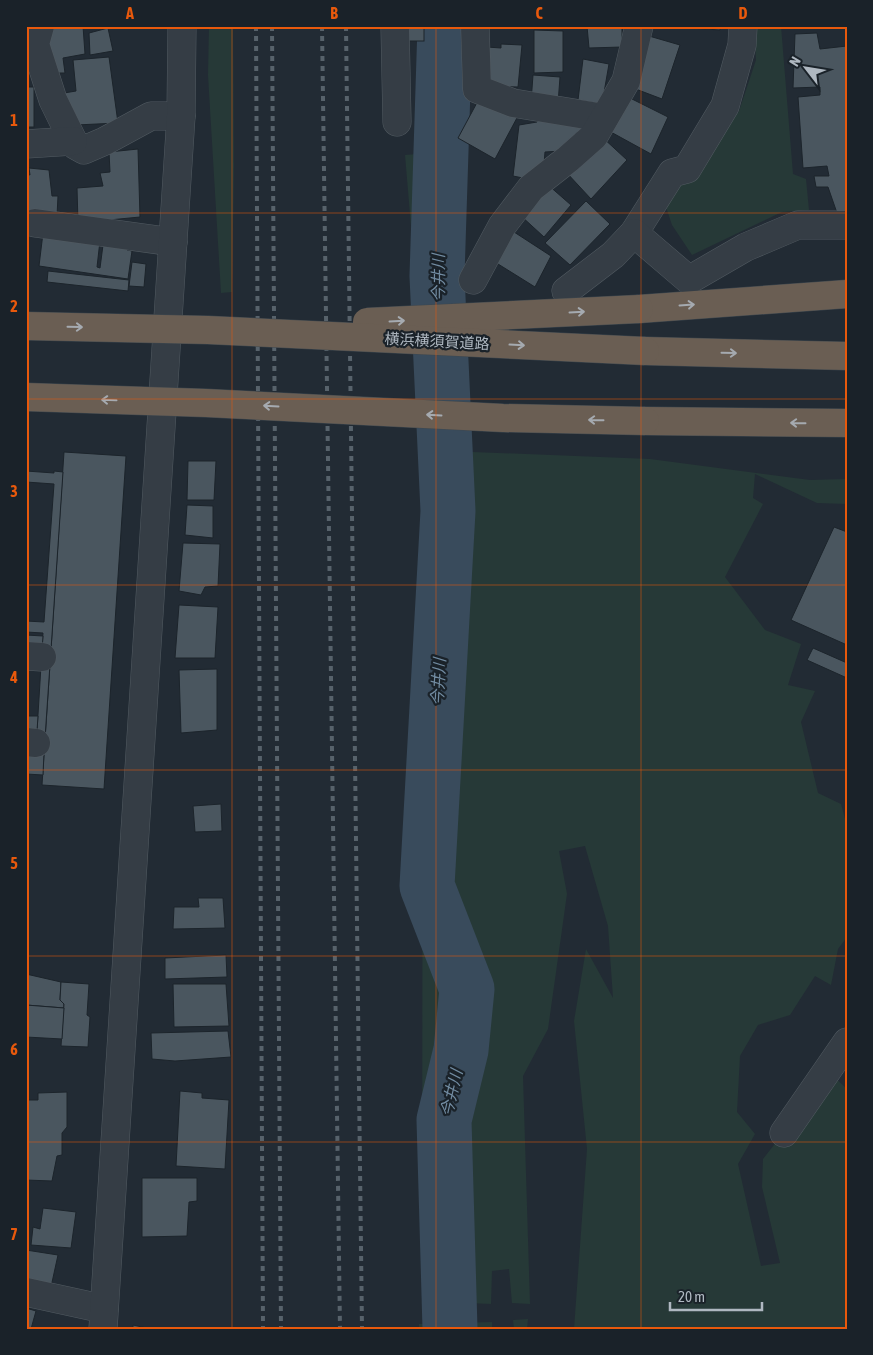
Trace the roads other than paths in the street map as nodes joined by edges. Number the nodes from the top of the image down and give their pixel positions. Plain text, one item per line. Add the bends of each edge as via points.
1 (40, 26) edge
2 (182, 26) edge
3 (394, 26) edge
4 (475, 26) edge
5 (639, 26) edge
6 (742, 26) edge
7 (36, 77) edge
8 (181, 116) junction
9 (604, 118) junction
10 (397, 122) dead end
11 (73, 141) junction
12 (26, 144) edge
13 (35, 223) dead end
14 (847, 225) edge
15 (634, 233) junction
16 (173, 242) junction
17 (473, 280) dead end
18 (566, 291) dead end
19 (847, 294) edge
20 (26, 326) edge
21 (208, 330) junction
22 (847, 356) edge
23 (26, 397) edge
24 (847, 423) edge
25 (847, 1042) edge
26 (784, 1134) dead end
27 (26, 1292) edge
28 (103, 1319) edge

1 - 7 street via 35,44
2 - 8 street
3 - 10 street
4 - 9 street via 477,89 513,103
5 - 9 street via 626,81
6 - 15 street via 742,45 725,106 687,169 672,174
7 - 11 street via 53,100
8 - 11 street via 151,116 84,150
8 - 16 street
9 - 17 street via 594,136 531,188 502,226
11 - 12 street
13 - 16 street
14 - 15 street via 798,225 746,247 689,280
15 - 18 street via 613,255
16 - 28 street
21 -> 19 highway, bridge via 639,309
20 -> 21 highway, 横浜横須賀道路, bridge
21 -> 22 highway, 横浜横須賀道路, bridge via 645,351
24 -> 23 highway, bridge via 503,418
25 - 26 street
27 - 28 street

